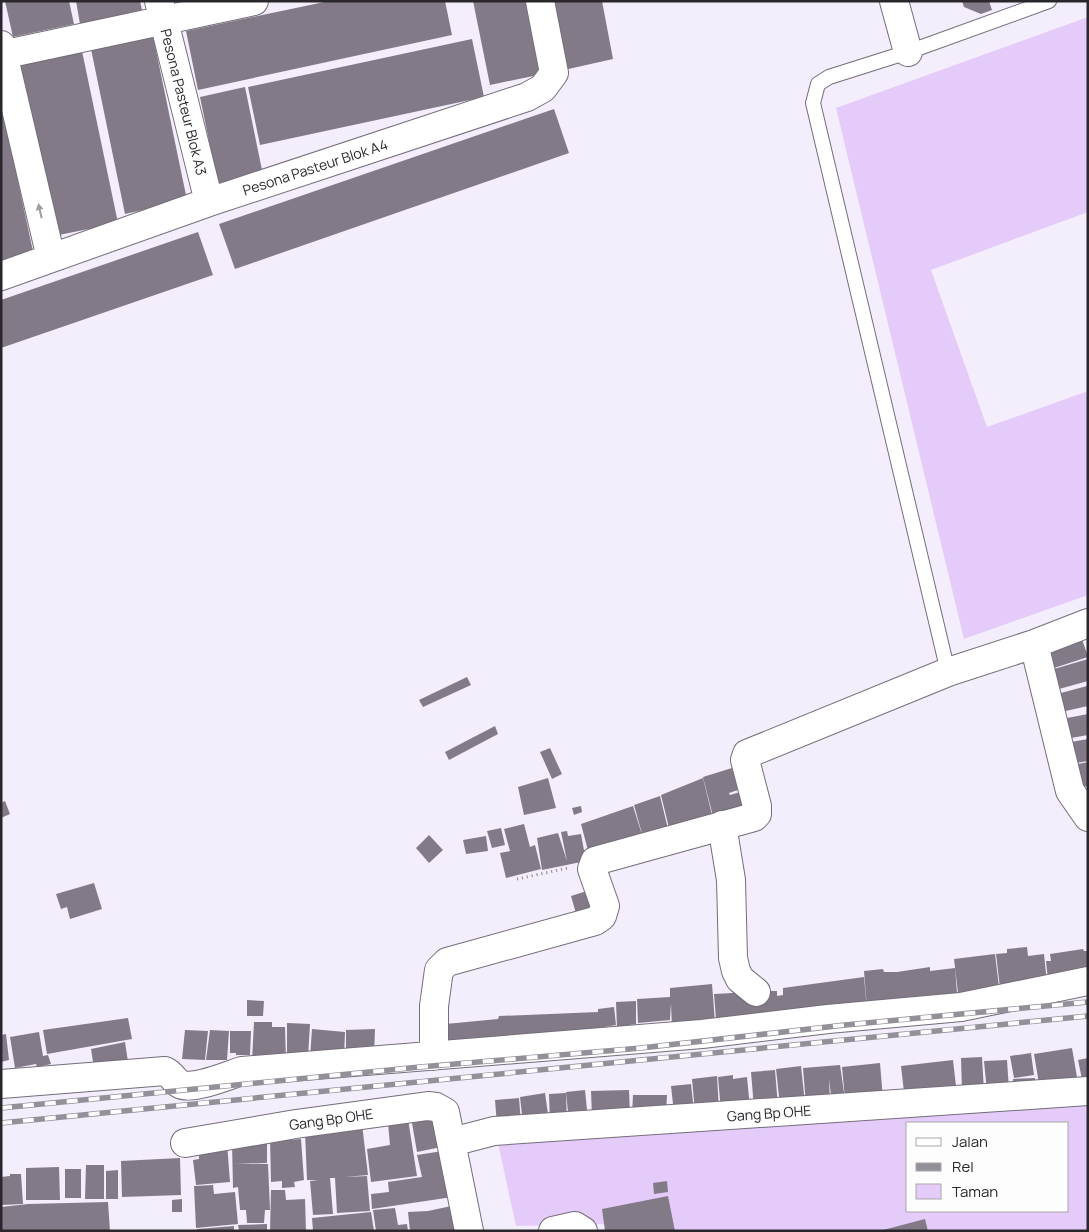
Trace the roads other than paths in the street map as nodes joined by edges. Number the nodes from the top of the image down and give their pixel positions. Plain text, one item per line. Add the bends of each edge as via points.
1 (254, 1) edge
2 (540, 1) edge
3 (894, 1) edge
4 (1049, 1) edge
5 (161, 11) edge
6 (2, 51) edge
7 (908, 52) junction
8 (208, 202) junction
9 (52, 258) junction
10 (1, 276) edge
11 (1088, 624) edge
12 (1034, 644) junction
13 (948, 672) junction
14 (1088, 817) edge
15 (722, 825) junction
16 (1088, 980) edge
17 (756, 992) dead end
18 (434, 1056) junction
19 (1, 1084) edge
20 (1088, 1091) edge
21 (452, 1142) junction
22 (185, 1143) dead end
23 (469, 1231) edge
24 (553, 1231) edge
25 (583, 1231) edge

1 - 5 street
2 - 8 street, Pesona Pasteur Blok A4 via 554,73 543,88 527,97
3 - 7 street
4 - 7 lane
5 - 6 street
5 - 8 street, Pesona Pasteur Blok A3
9 -> 6 street
7 - 13 lane via 829,77 818,84 813,103
8 - 9 street, Pesona Pasteur Blok A4
9 - 10 street, Pesona Pasteur Blok A4
11 - 12 street
12 - 13 street
12 - 14 street via 1070,791
13 - 15 street via 746,754 757,814
15 - 17 street via 731,880 732,958 740,978
15 - 18 street via 595,862 592,869 605,906 602,916 595,921 441,966 434,1006
16 - 18 street via 961,1007 702,1034
18 - 19 street via 242,1071 186,1086 179,1084 166,1071
20 - 21 street, Gang Bp OHE via 494,1131
21 - 22 street, Gang Bp OHE via 445,1112 428,1106
21 - 23 street, Gang Bp OHE
24 - 25 street via 575,1226

